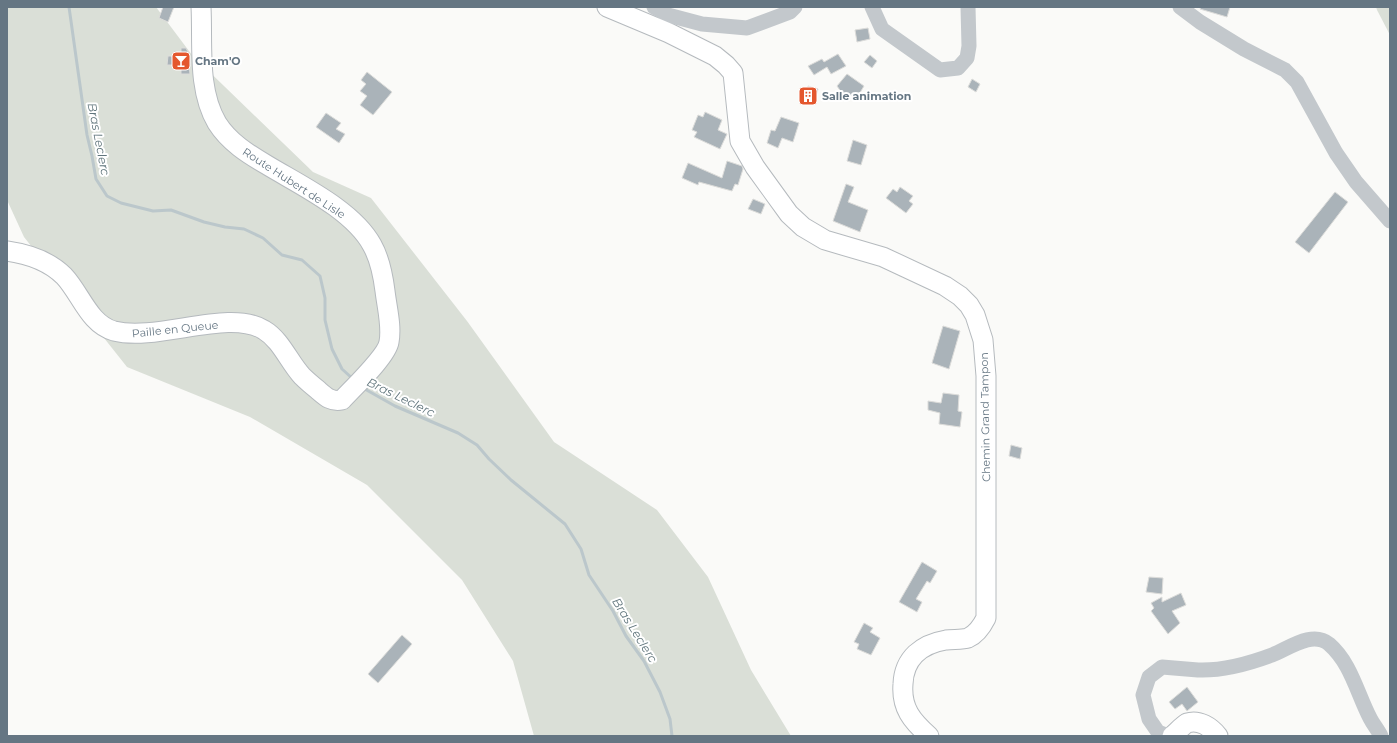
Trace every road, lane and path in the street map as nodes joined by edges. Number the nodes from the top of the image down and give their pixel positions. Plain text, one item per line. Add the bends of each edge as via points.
1 (201, 7) edge
2 (607, 7) edge
3 (654, 7) edge
4 (795, 7) edge
5 (872, 7) edge
6 (968, 7) edge
7 (1180, 7) edge
8 (1390, 221) edge
9 (7, 251) edge
10 (342, 400) joint
11 (929, 736) edge
12 (1168, 736) edge
13 (1172, 736) edge
14 (1218, 736) edge
15 (1382, 736) edge

1 - 10 main road, Route Hubert de Lisle via 203,77 208,101 217,122 229,138 248,154 328,202 354,221 372,244 380,266 390,332 389,344 382,357
2 - 11 main road, Chemin Grand Tampon via 669,33 726,64 733,73 740,141 789,214 803,227 825,240 883,257 945,286 960,296 975,315 984,340 986,376 986,618 980,629 968,638 935,643 921,649 910,660 903,678 902,692 911,718
3 - 4 lane via 668,15 702,24 747,28 790,12
5 - 6 lane via 882,29 940,70 958,68 968,58
7 - 8 lane via 1244,49 1285,70 1297,82 1336,153 1356,182
9 - 10 main road, Paille en Queue via 21,253 51,266 64,276 98,322 112,331 142,334 240,322 265,330 302,376 327,398 335,402
12 - 15 lane via 1158,732 1149,719 1142,695 1149,677 1162,667 1199,670 1243,666 1303,641 1320,639 1328,643 1347,668 1370,718
13 - 14 main road via 1188,723 1202,723

